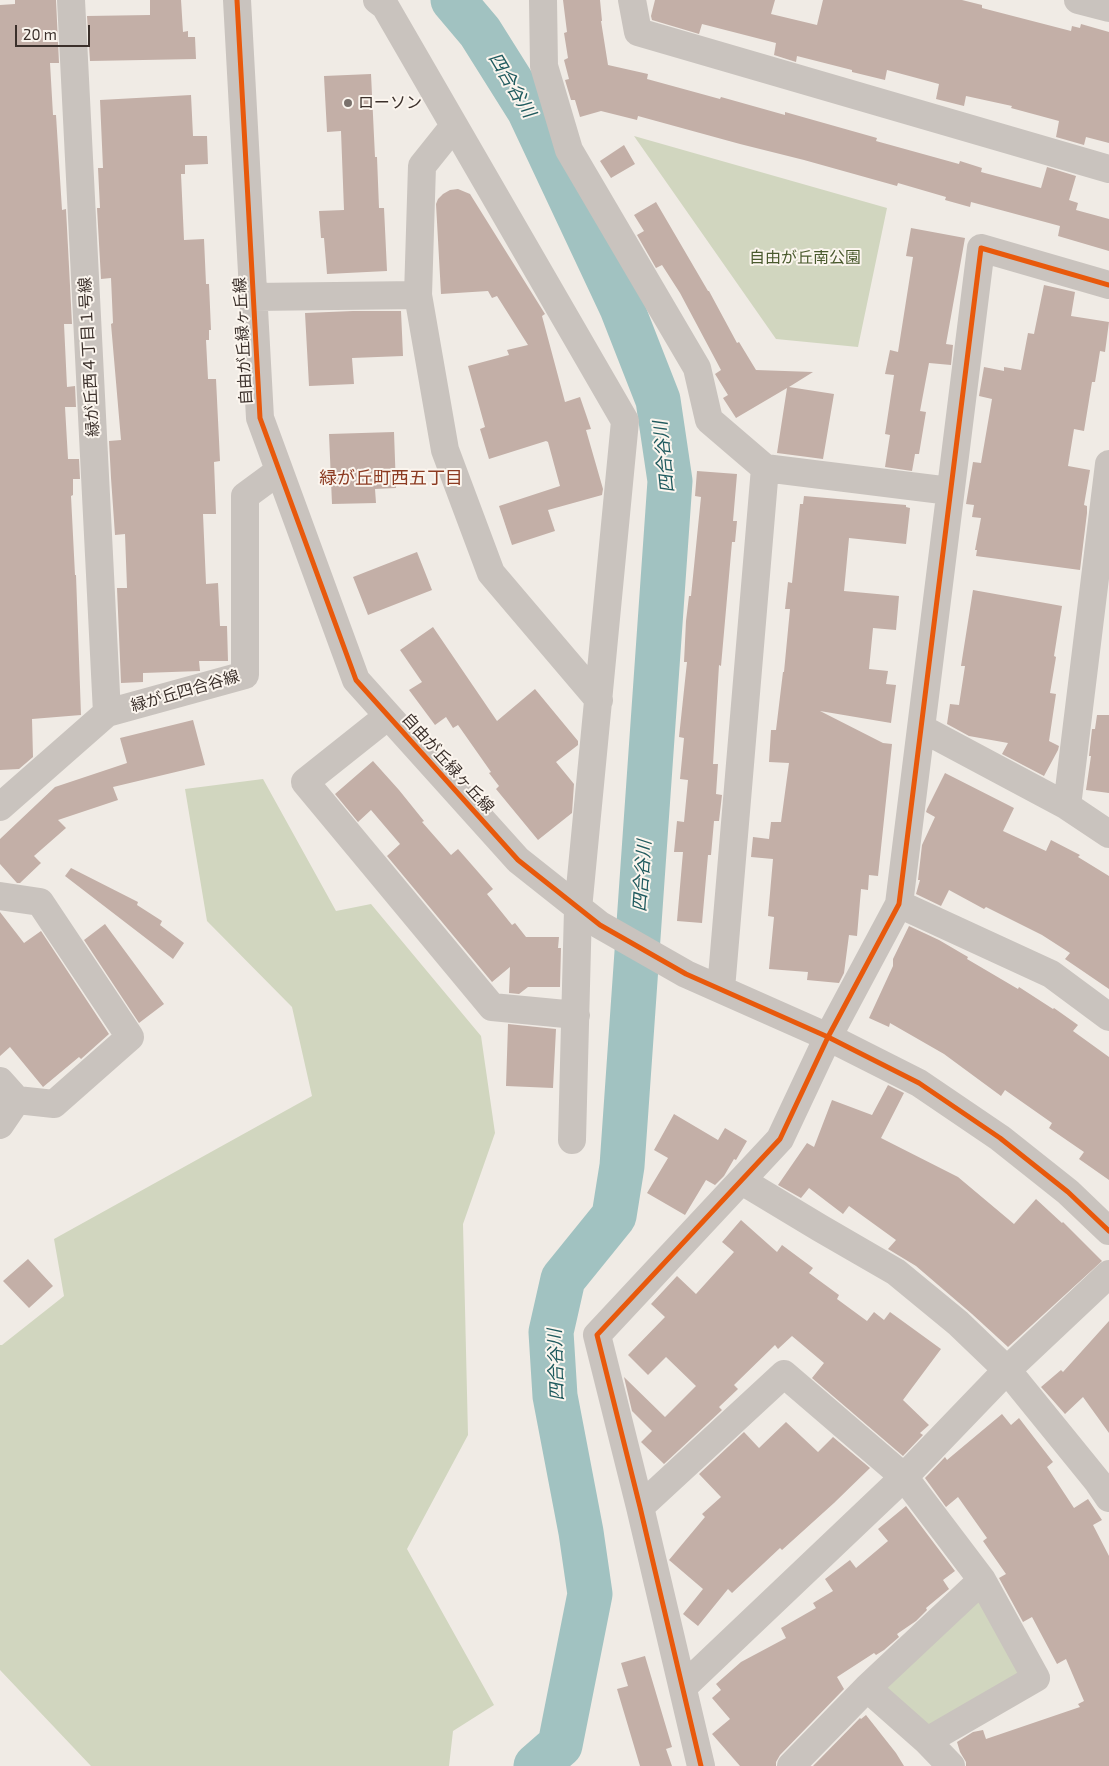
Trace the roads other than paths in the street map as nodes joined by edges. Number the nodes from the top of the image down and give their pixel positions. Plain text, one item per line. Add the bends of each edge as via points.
1 (71, 0) edge
2 (236, 0) edge
3 (377, 0) edge
4 (543, 0) edge
5 (632, 0) edge
6 (1078, 0) edge
7 (1109, 8) edge
8 (454, 126) junction
9 (1109, 169) edge
10 (1109, 285) edge
11 (418, 295) junction
12 (253, 297) junction
13 (1109, 464) edge
14 (765, 468) junction
15 (279, 471) junction
16 (950, 491) junction
17 (599, 700) junction
18 (107, 713) junction
19 (388, 716) junction
20 (921, 728) junction
21 (1067, 806) junction
22 (0, 807) edge
23 (1109, 834) edge
24 (0, 896) edge
25 (899, 904) junction
26 (578, 909) junction
27 (721, 989) junction
28 (576, 1016) junction
29 (1109, 1018) edge
30 (828, 1037) junction
31 (8, 1091) edge
32 (0, 1126) edge
33 (572, 1140) dead end
34 (742, 1181) junction
35 (1109, 1231) edge
36 (1109, 1274) edge
37 (1007, 1370) junction
38 (904, 1477) junction
39 (1109, 1498) edge
40 (640, 1507) junction
41 (982, 1580) junction
42 (682, 1687) junction
43 (867, 1688) junction
44 (926, 1741) junction
45 (701, 1766) edge
46 (791, 1766) edge
47 (951, 1766) edge

1 - 18 street, 緑が丘西４丁目１号線
2 - 12 street, 自由が丘緑ヶ丘線
3 - 8 street via 385,6
4 - 14 street via 544,66 569,150 697,368 709,420
5 - 9 street via 638,32
6 - 7 street
8 - 11 street via 422,166
8 - 17 street via 625,421
10 - 16 street via 981,248
11 - 12 street
11 - 17 street via 445,450 491,572
12 - 15 street, 自由が丘緑ヶ丘線 via 260,418
13 - 21 street
14 - 16 street
14 - 27 street
15 - 18 street, 緑が丘四合谷線 via 245,496 245,675
15 - 19 street, 自由が丘緑ヶ丘線 via 356,680
16 - 20 street
17 - 26 street
18 - 22 street, 緑が丘四合谷線
19 - 26 street, 自由が丘緑ヶ丘線 via 518,860
19 - 28 street via 305,782 492,1007
20 - 21 street
20 - 25 street
21 - 23 street
24 - 31 street via 40,902 130,1037 54,1104
25 - 29 street via 1051,974
25 - 30 street
26 - 27 street, 自由が丘緑ヶ丘線 via 600,926 686,974
26 - 28 street
27 - 30 street, 自由が丘緑ヶ丘線
28 - 33 street
30 - 34 street via 780,1139
30 - 35 street, 自由が丘緑ヶ丘線 via 919,1083 1000,1138 1068,1192
31 - 32 street
34 - 37 street via 896,1272 958,1323
34 - 40 street via 597,1335
36 - 37 street
37 - 38 street
37 - 39 street
38 - 40 street via 784,1374
38 - 41 street
38 - 42 street
40 - 42 street
41 - 43 street
41 - 44 street via 1036,1678
42 - 45 street
43 - 44 street
43 - 46 street
44 - 47 street

